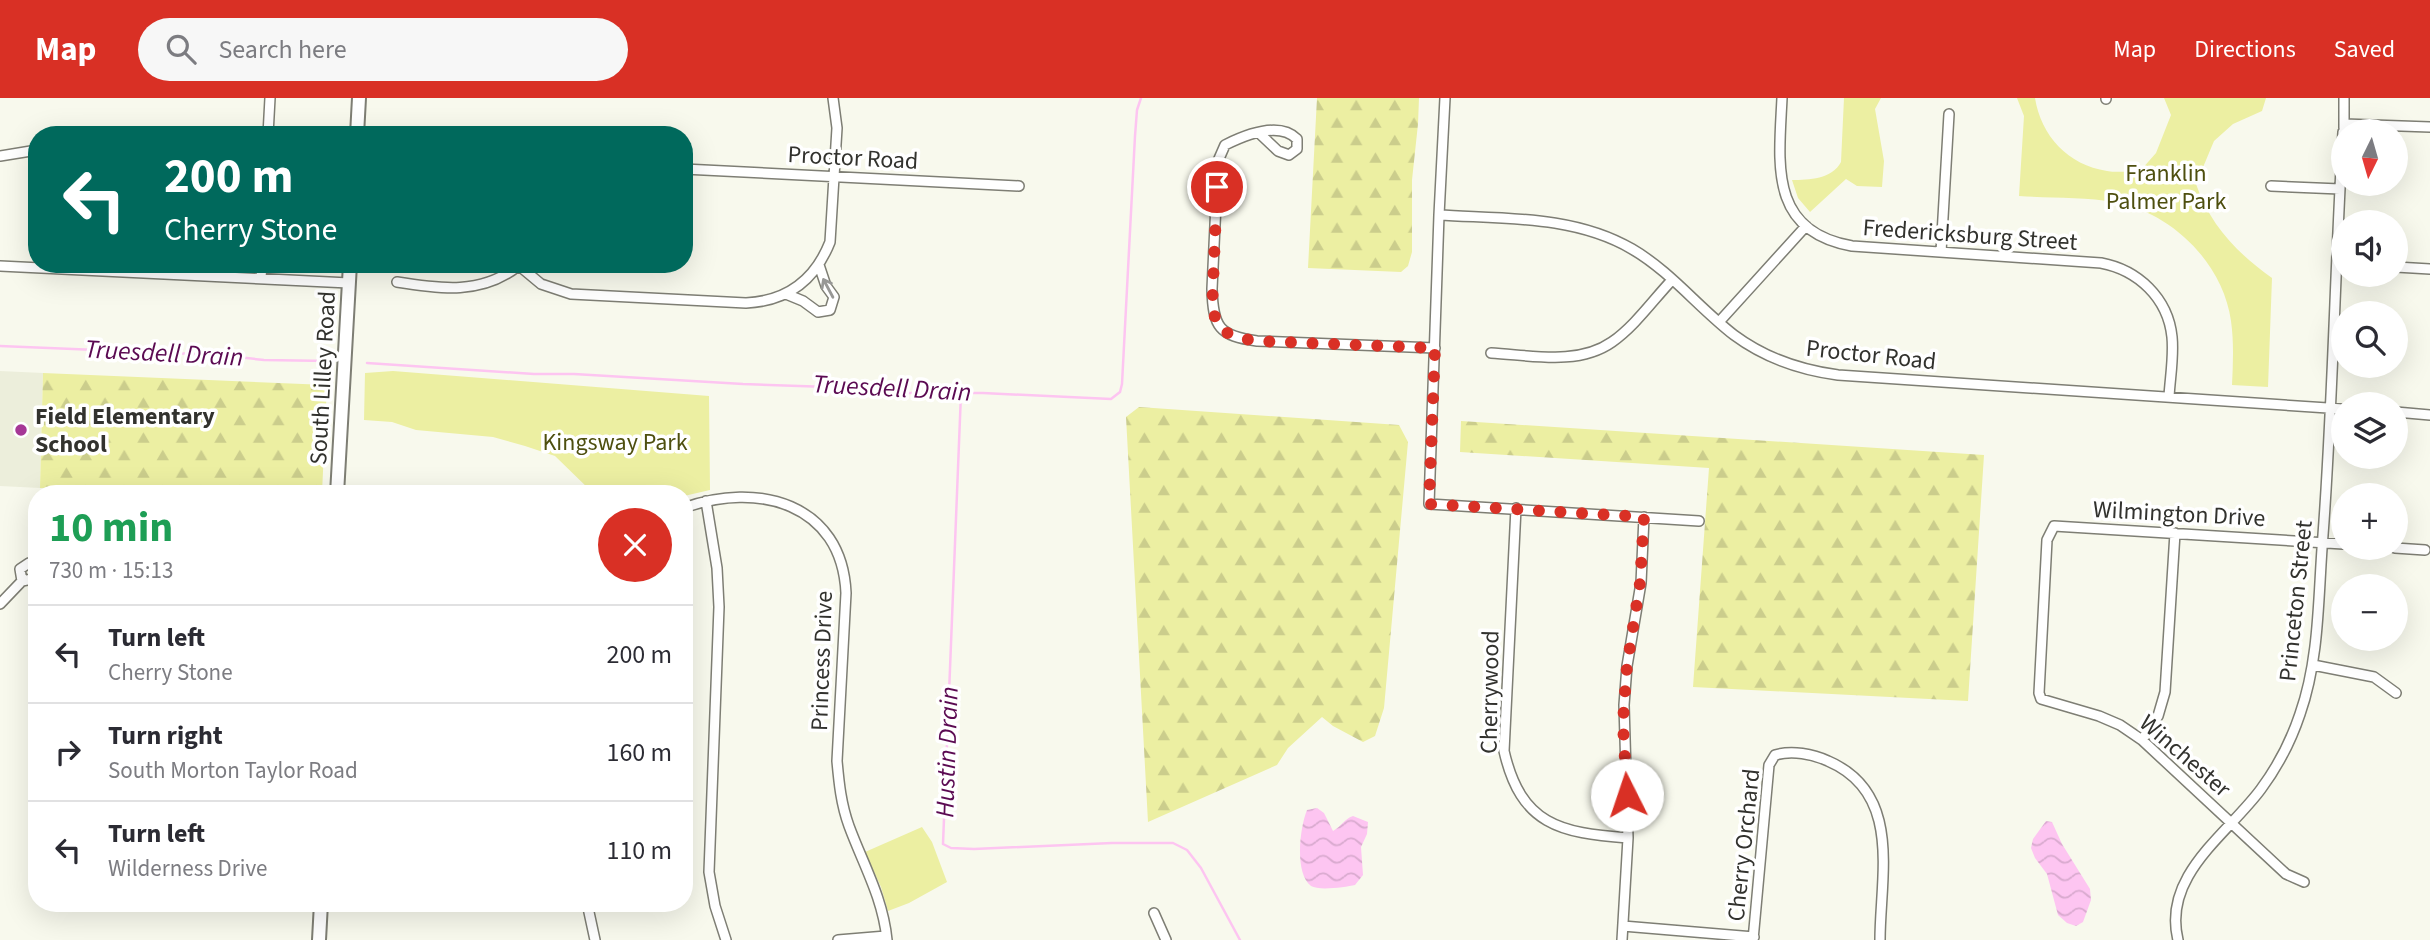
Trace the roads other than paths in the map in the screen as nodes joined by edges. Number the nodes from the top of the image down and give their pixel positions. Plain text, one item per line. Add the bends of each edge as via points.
1 (270, 98) edge
2 (359, 98) edge
3 (832, 98) edge
4 (1445, 98) edge
5 (1782, 98) edge
6 (2344, 98) edge
7 (1949, 114) dead end
8 (2343, 119) edge
9 (268, 126) edge
10 (357, 126) edge
11 (2430, 127) edge
12 (2408, 128) edge
13 (1259, 133) dead end
14 (28, 151) edge
15 (0, 156) edge
16 (693, 169) edge
17 (835, 177) junction
18 (1019, 186) dead end
19 (2271, 186) dead end
20 (2331, 189) edge
21 (1439, 215) junction
22 (1806, 226) junction
23 (1941, 252) junction
24 (818, 265) junction
25 (0, 266) edge
26 (28, 267) edge
27 (2408, 268) edge
28 (2430, 269) edge
29 (152, 273) edge
30 (261, 273) edge
31 (350, 273) edge
32 (508, 273) edge
33 (528, 273) edge
34 (261, 278) junction
35 (1672, 280) junction
36 (397, 282) dead end
37 (349, 283) junction
38 (2339, 287) edge
39 (786, 294) junction
40 (1719, 322) junction
41 (1435, 348) junction
42 (1491, 353) dead end
43 (2332, 392) edge
44 (2169, 397) junction
45 (2331, 408) joint
46 (2408, 413) edge
47 (2430, 415) edge
48 (338, 485) edge
49 (706, 501) junction
50 (693, 505) edge
51 (1516, 509) junction
52 (1644, 517) junction
53 (1699, 521) dead end
54 (2175, 533) junction
55 (2322, 542) junction
56 (2331, 543) edge
57 (2408, 549) edge
58 (2428, 551) edge
59 (28, 566) edge
60 (28, 577) edge
61 (28, 581) edge
62 (0, 604) edge
63 (2313, 665) junction
64 (2039, 680) joint
65 (2396, 693) dead end
66 (2142, 740) junction
67 (2232, 823) junction
68 (1628, 838) junction
69 (2304, 882) dead end
70 (321, 912) edge
71 (589, 912) edge
72 (1154, 913) dead end
73 (1623, 926) junction
74 (886, 938) edge
75 (1754, 938) edge
76 (319, 940) edge
77 (595, 940) edge
78 (726, 940) edge
79 (838, 940) edge
80 (1166, 940) edge
81 (1622, 940) edge
82 (1880, 940) edge
83 (2178, 940) edge

1 - 9 street
2 - 10 street
3 - 17 street via 837,119
4 - 21 street
5 - 22 street, Fredericksburg Street via 1782,185
6 - 8 street, Princeton Street
7 - 23 street
11 - 12 street
13 - 41 street via 1225,145 1218,162 1212,310 1220,328 1237,338 1257,341
14 - 15 street
16 - 17 street, Proctor Road
17 - 18 street, Proctor Road
17 - 24 street via 831,233
19 - 20 street
21 - 35 street, Proctor Road via 1585,229 1632,249
21 - 41 street
22 - 23 street, Fredericksburg Street via 1845,245
22 - 40 street
23 - 44 street, Fredericksburg Street via 2101,263 2134,275 2156,296 2169,322 2173,346
24 - 39 street via 806,281
39 -> 24 street via 818,312 830,310 834,297
25 - 26 street
27 - 28 street
29 - 34 street
30 - 34 street
31 - 37 street, South Lilley Road
32 - 36 street via 470,288
33 - 39 street via 541,284 571,293 746,303
34 - 37 street
35 - 40 street, Proctor Road
35 - 42 street via 1622,334 1592,352 1568,357
37 - 48 street, South Lilley Road
38 - 43 street, Princeton Street
40 - 44 street, Proctor Road via 1766,354 1824,373
41 - 51 street via 1429,504
44 - 45 street, Proctor Road
45 - 55 street, Princeton Street
46 - 47 street
49 - 50 street, Princess Drive
49 - 74 street, Princess Drive via 750,497 787,503 817,523 838,555 846,593 839,785 848,824 878,895
49 - 78 street via 719,607 709,865
51 - 52 street
51 - 68 street, Cherrywood via 1504,751 1512,778 1535,811 1556,825 1576,833
52 - 53 street
52 - 68 street via 1624,705
54 - 55 street, Wilmington Drive
54 - 64 street, Wilmington Drive via 2054,526 2047,540
54 - 66 street via 2165,692 2158,716
55 - 56 street, Wilmington Drive
55 - 63 street, Princeton Street
57 - 58 street
59 - 60 street via 20,569
61 - 62 street
63 - 65 street via 2374,677
63 - 67 street, Princeton Street via 2285,751
64 - 66 street, Winchester via 2042,701 2099,716
66 - 67 street, Winchester
67 - 69 street, Winchester via 2286,874
67 - 83 street, Princeton Street via 2183,884 2176,910
68 - 73 street
70 - 76 street
71 - 77 street
72 - 80 street
73 - 75 street
73 - 81 street
74 - 79 street
75 - 82 street, Cherry Orchard via 1769,765 1781,753 1808,754 1835,764 1859,783 1872,803 1884,843

